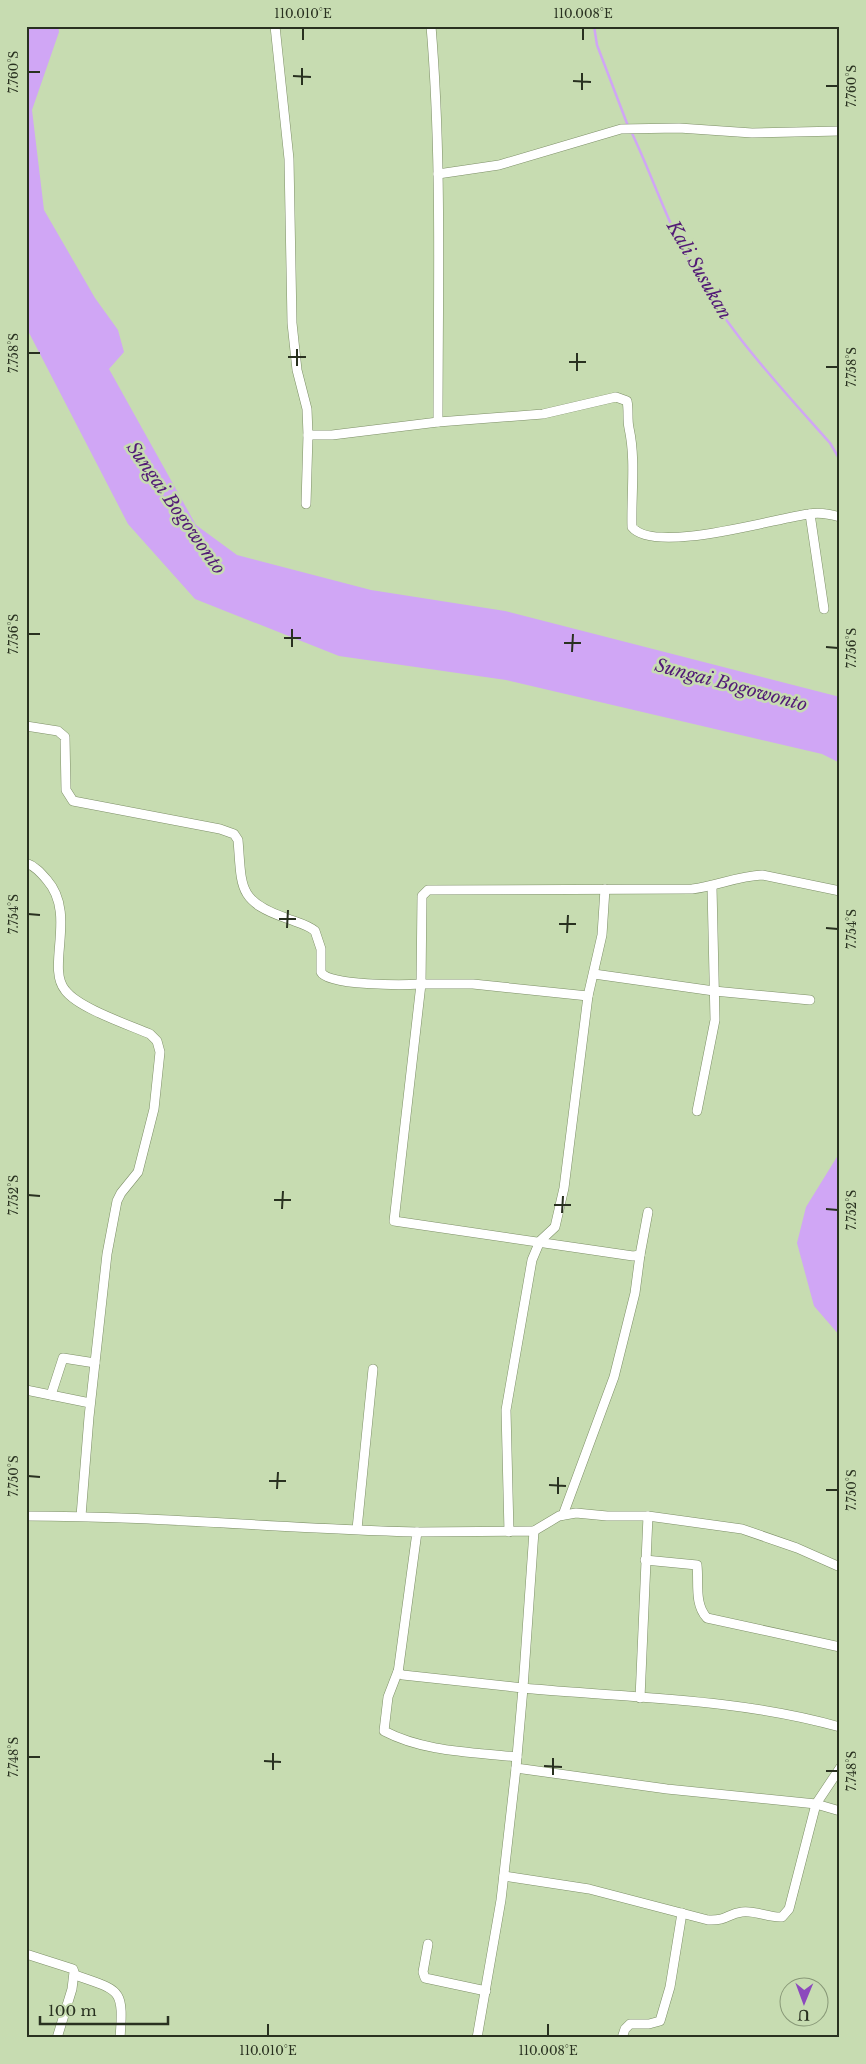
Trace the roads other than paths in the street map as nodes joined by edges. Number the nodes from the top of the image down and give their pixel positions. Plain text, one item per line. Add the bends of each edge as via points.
1 (275, 26) edge
2 (431, 26) edge
3 (840, 131) edge
4 (438, 174) junction
5 (438, 422) junction
6 (308, 435) junction
7 (306, 504) dead end
8 (810, 514) junction
9 (840, 516) edge
10 (824, 609) dead end
11 (26, 726) edge
12 (26, 863) edge
13 (712, 887) junction
14 (605, 889) junction
15 (840, 891) edge
16 (594, 974) junction
17 (421, 984) junction
18 (714, 991) junction
19 (588, 996) junction
20 (810, 1000) dead end
21 (697, 1111) dead end
22 (648, 1212) dead end
23 (540, 1241) junction
24 (640, 1255) junction
25 (95, 1363) junction
26 (372, 1369) dead end
27 (26, 1390) edge
28 (51, 1395) junction
29 (90, 1402) junction
30 (563, 1515) junction
31 (26, 1516) edge
32 (81, 1516) junction
33 (648, 1516) junction
34 (357, 1529) junction
35 (534, 1531) junction
36 (416, 1532) junction
37 (508, 1532) junction
38 (645, 1560) junction
39 (840, 1567) edge
40 (840, 1647) edge
41 (398, 1671) junction
42 (524, 1688) junction
43 (640, 1698) junction
44 (840, 1727) edge
45 (517, 1757) junction
46 (516, 1768) junction
47 (840, 1768) edge
48 (816, 1804) junction
49 (840, 1811) edge
50 (504, 1876) junction
51 (682, 1913) junction
52 (428, 1944) dead end
53 (26, 1954) edge
54 (75, 1975) junction
55 (486, 1991) junction
56 (57, 2038) edge
57 (120, 2038) edge
58 (476, 2038) edge
59 (622, 2038) edge

1 - 6 street via 289,159 292,323 297,370 307,409
2 - 4 street via 437,95
3 - 4 street via 752,133 621,129 499,165
4 - 5 street
5 - 6 street
5 - 8 street via 543,414 616,397 627,401 633,444 632,527 638,533 676,538 720,533
6 - 7 street
8 - 9 street
8 - 10 street
11 - 17 street via 58,731 65,737 66,790 76,803 234,834 238,840 242,886 247,895 259,908 315,931 321,949 321,972 325,977 369,984
12 - 25 street via 35,867 50,883 58,900 61,915 59,976 64,990 77,1001 150,1034 157,1041 160,1052 154,1109 138,1172 117,1201 107,1254
13 - 14 street
13 - 15 street via 741,877 762,875
13 - 18 street
14 - 16 street via 602,935
14 - 17 street via 426,891 422,896
16 - 18 street
16 - 19 street
17 - 19 street via 473,984
17 - 23 street via 394,1221
18 - 20 street
18 - 21 street via 715,1020
19 - 23 street via 564,1188 555,1226
22 - 24 street
23 - 24 street
23 - 37 street via 532,1260 506,1410
24 - 30 street via 635,1293 614,1377
25 - 28 street via 64,1357
25 - 29 street
26 - 34 street
27 - 28 street
28 - 29 street
29 - 32 street
30 - 33 street
30 - 35 street
31 - 32 street
32 - 34 street
33 - 38 street
33 - 39 street via 742,1529
34 - 36 street
35 - 37 street
35 - 42 street
36 - 37 street
36 - 41 street
38 - 40 street via 697,1565 699,1603 707,1618
38 - 43 street
41 - 42 street via 402,1675
41 - 45 street via 388,1698 384,1731 401,1740 427,1747
42 - 43 street
42 - 45 street
43 - 44 street via 758,1710
45 - 46 street
46 - 48 street via 667,1789
46 - 50 street
47 - 48 street
48 - 49 street
48 - 51 street via 789,1909 782,1917 744,1911 722,1921
50 - 51 street via 589,1889
50 - 55 street
51 - 59 street via 670,1987 660,2021 630,2024
52 - 55 street via 423,1972 425,1978
53 - 54 street via 73,1969
54 - 56 street
54 - 57 street via 111,1987 119,1995 122,2006
55 - 58 street

